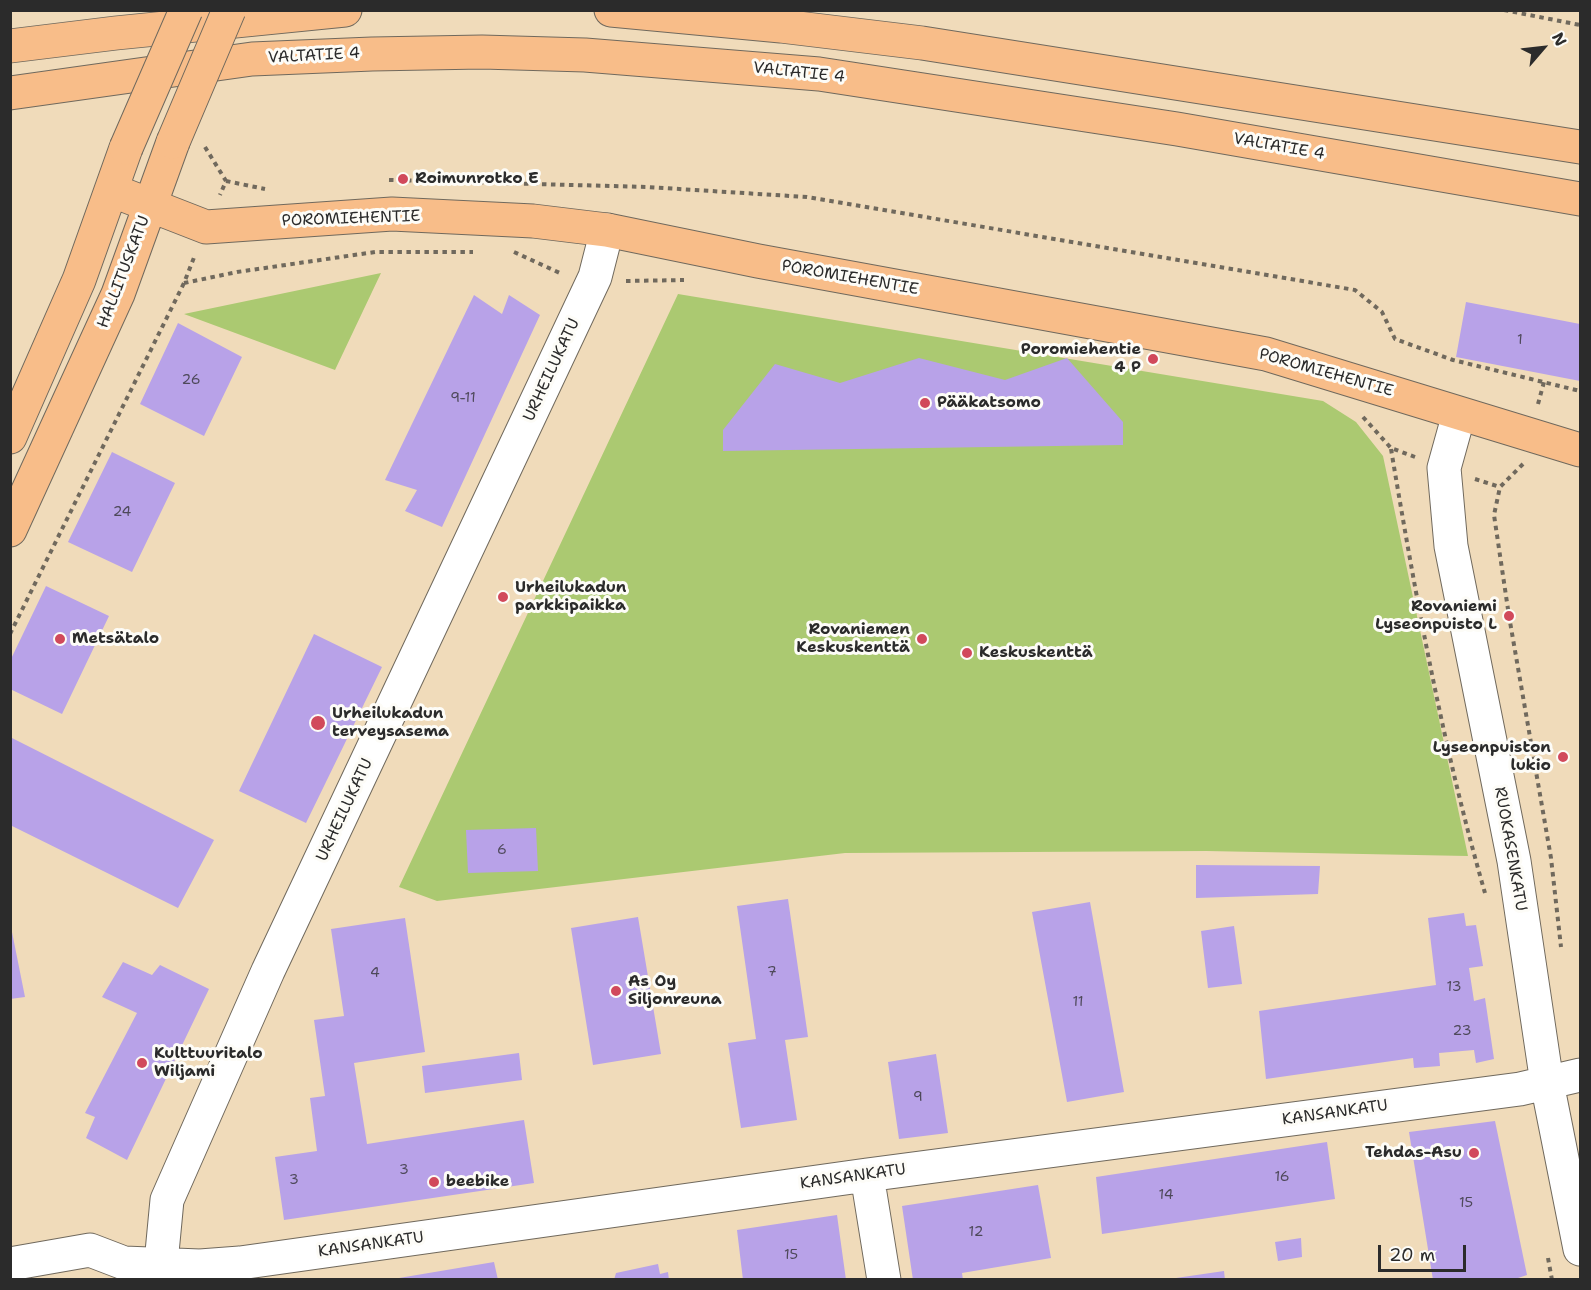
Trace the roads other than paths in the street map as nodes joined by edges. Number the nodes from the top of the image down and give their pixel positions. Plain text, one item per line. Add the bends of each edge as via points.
1 (186, 10) edge
2 (229, 10) edge
3 (345, 10) edge
4 (611, 10) edge
5 (10, 46) edge
6 (10, 93) edge
7 (1581, 147) edge
8 (111, 190) junction
9 (1581, 199) edge
10 (150, 204) junction
11 (608, 230) junction
12 (1459, 414) junction
13 (10, 437) edge
14 (1581, 450) edge
15 (10, 530) edge
16 (1581, 1075) edge
17 (1547, 1083) junction
18 (867, 1175) junction
19 (1581, 1249) edge
20 (161, 1263) junction
21 (10, 1264) edge
22 (112, 1271) edge
23 (884, 1280) edge

1 - 8 main road, bridge
2 - 10 main road, HALLITUSKATU, bridge via 187,140
3 - 5 main road
4 - 7 main road via 922,43
6 - 9 main road, VALTATIE 4 via 252,59 427,53 585,55 819,74 1177,129
8 - 10 main road, POROMIEHENTIE
8 - 13 main road via 79,280
10 - 11 main road, POROMIEHENTIE via 206,227 392,214 533,221
10 - 15 main road, HALLITUSKATU via 118,294
11 - 12 main road, POROMIEHENTIE via 1266,354
11 - 20 street, URHEILUKATU via 595,277 268,971 171,1189
12 - 14 main road, POROMIEHENTIE
12 - 17 street, RUOKASENKATU via 1444,468 1450,546 1514,861
16 - 17 street, KANSANKATU
17 - 18 street, KANSANKATU
17 - 19 street, RUOKASENKATU
18 - 20 street, KANSANKATU via 240,1263
18 - 23 street
20 - 22 street, KANSANKATU
21 - 22 street, KANSANKATU via 90,1250

